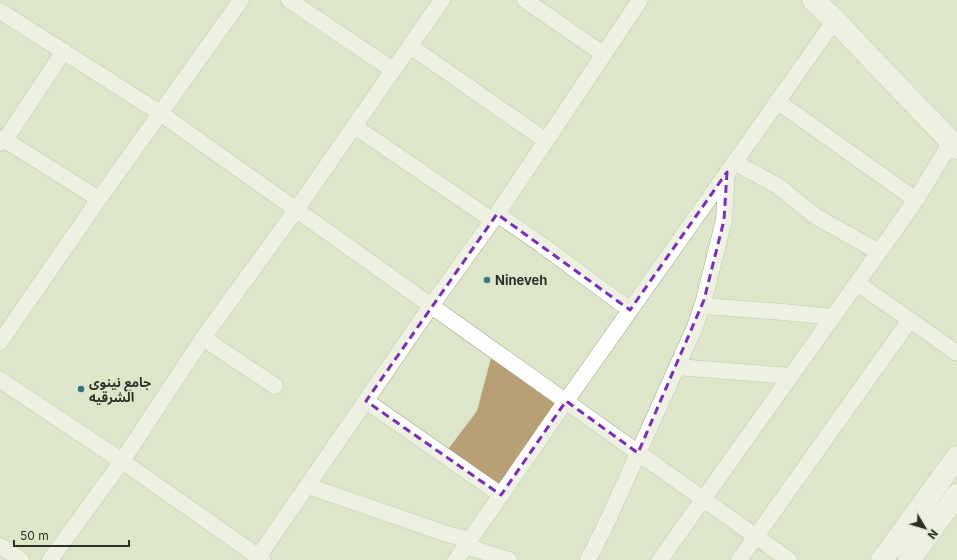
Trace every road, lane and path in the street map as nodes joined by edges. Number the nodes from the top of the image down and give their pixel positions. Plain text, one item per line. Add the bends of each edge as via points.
1 (241, 0) edge
2 (289, 0) edge
3 (442, 0) edge
4 (525, 0) edge
5 (640, 0) edge
6 (813, 0) edge
7 (0, 11) edge
8 (835, 20) junction
9 (410, 46) junction
10 (64, 51) junction
11 (603, 54) junction
12 (393, 70) junction
13 (777, 101) junction
14 (160, 113) junction
15 (354, 126) junction
16 (545, 140) junction
17 (2, 141) edge
18 (954, 145) edge
19 (731, 167) junction
20 (99, 199) junction
21 (916, 200) junction
22 (296, 210) junction
23 (494, 217) junction
24 (879, 252) junction
25 (857, 283) junction
26 (431, 306) junction
27 (702, 306) junction
28 (630, 310) junction
29 (833, 317) junction
30 (910, 320) junction
31 (203, 338) junction
32 (0, 342) edge
33 (957, 354) edge
34 (677, 366) junction
35 (791, 376) junction
36 (0, 380) edge
37 (276, 386) dead end
38 (366, 401) junction
39 (566, 401) junction
40 (638, 453) junction
41 (957, 457) edge
42 (122, 461) junction
43 (308, 486) junction
44 (501, 495) junction
45 (704, 499) junction
46 (953, 507) edge
47 (756, 536) junction
48 (468, 543) junction
49 (0, 546) edge
50 (259, 559) edge
51 (21, 560) edge
52 (50, 560) edge
53 (456, 560) edge
54 (509, 560) edge
55 (588, 560) edge
56 (660, 560) edge
57 (739, 560) edge
58 (789, 560) edge
59 (882, 560) edge
60 (909, 560) edge

1 - 14 street
2 - 12 street
3 - 9 street
4 - 11 street
5 - 11 street
6 - 8 main road
7 - 10 street
8 - 13 street
8 - 18 main road
9 - 12 street
9 - 16 street
10 - 14 street
10 - 17 street
11 - 16 street
12 - 15 street
13 - 19 street
13 - 21 street
14 - 20 street
14 - 22 street
15 - 22 street
15 - 23 street
16 - 23 street
17 - 20 street
18 - 21 street
19 - 24 street via 778,186 815,216
19 - 27 street via 724,220
19 - 28 street
20 - 32 street
21 - 24 street
22 - 26 street
22 - 31 street
23 - 26 street
23 - 28 street via 542,245
24 - 25 street
25 - 29 street
25 - 30 street
26 - 38 street
26 - 39 street
27 - 29 street
27 - 34 street
28 - 39 street
29 - 35 street
30 - 33 street
30 - 47 street
31 - 37 street
31 - 42 street
34 - 35 street
34 - 40 street
35 - 45 street
36 - 42 street
38 - 43 street
38 - 44 street
39 - 40 street
39 - 44 street
40 - 45 street
40 - 55 street
41 - 59 main road
42 - 50 street
42 - 52 street
43 - 48 street
43 - 50 street
44 - 48 street
45 - 47 street
45 - 56 street
46 - 60 main road
47 - 57 street
47 - 58 street
48 - 53 street
48 - 54 street
49 - 51 street

